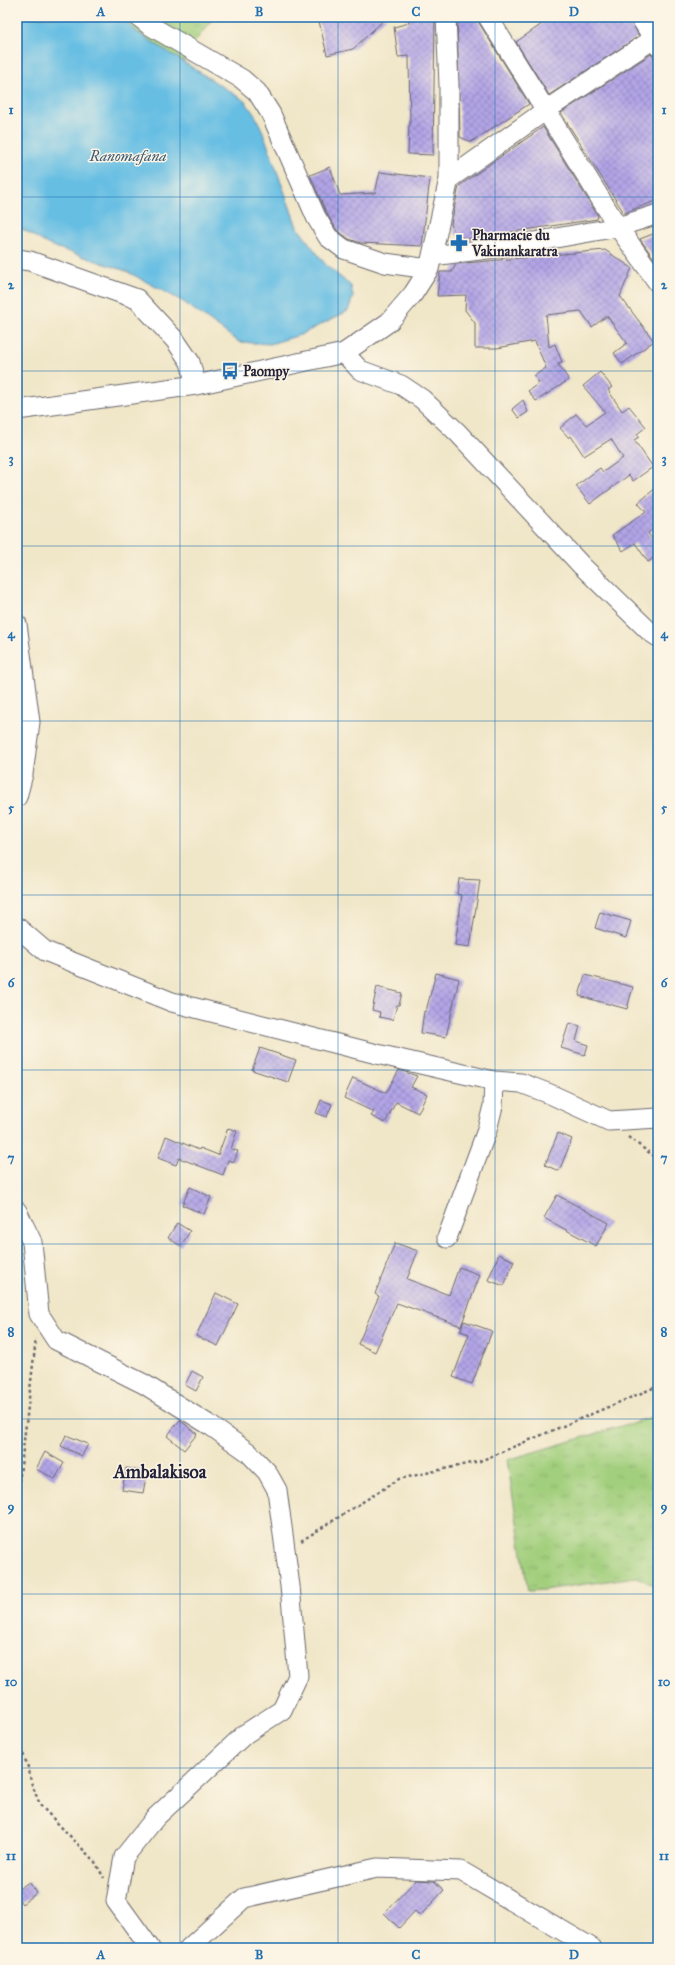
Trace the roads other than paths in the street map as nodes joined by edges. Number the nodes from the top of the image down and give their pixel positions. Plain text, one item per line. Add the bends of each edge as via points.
1 (139, 17) edge
2 (446, 17) edge
3 (488, 17) edge
4 (640, 17) edge
5 (656, 40) edge
6 (546, 110) junction
7 (449, 179) junction
8 (658, 214) edge
9 (618, 227) junction
10 (17, 259) edge
11 (431, 262) junction
12 (658, 283) edge
13 (344, 353) junction
14 (196, 384) junction
15 (17, 410) edge
16 (17, 624) edge
17 (658, 637) edge
18 (17, 798) edge
19 (17, 927) edge
20 (494, 1081) junction
21 (658, 1118) edge
22 (17, 1211) edge
23 (447, 1238) dead end
24 (150, 1948) edge
25 (189, 1948) edge
26 (592, 1948) edge

1 - 11 street via 242,80 256,92 271,114 316,217 328,237 344,249 385,263
2 - 7 street
3 - 6 street
4 - 5 street
5 - 6 street
6 - 7 street
6 - 9 street
7 - 11 street
8 - 9 street
9 - 11 street
9 - 12 street
10 - 14 street via 30,261 137,299 175,340 190,362
11 - 13 street via 413,294 389,322
13 - 14 street
13 - 17 street via 360,370 401,385 422,399 458,433 582,566
14 - 15 street
16 - 18 street via 30,722
19 - 20 street via 45,951 172,1002
20 - 21 street via 521,1083 609,1121
20 - 23 street via 493,1106 487,1130
22 - 24 street via 32,1242 38,1314 56,1340 144,1384 248,1452 267,1472 277,1490 298,1676 282,1710 245,1734 156,1816 124,1857 116,1901
25 - 26 street via 244,1898 377,1868 461,1871

